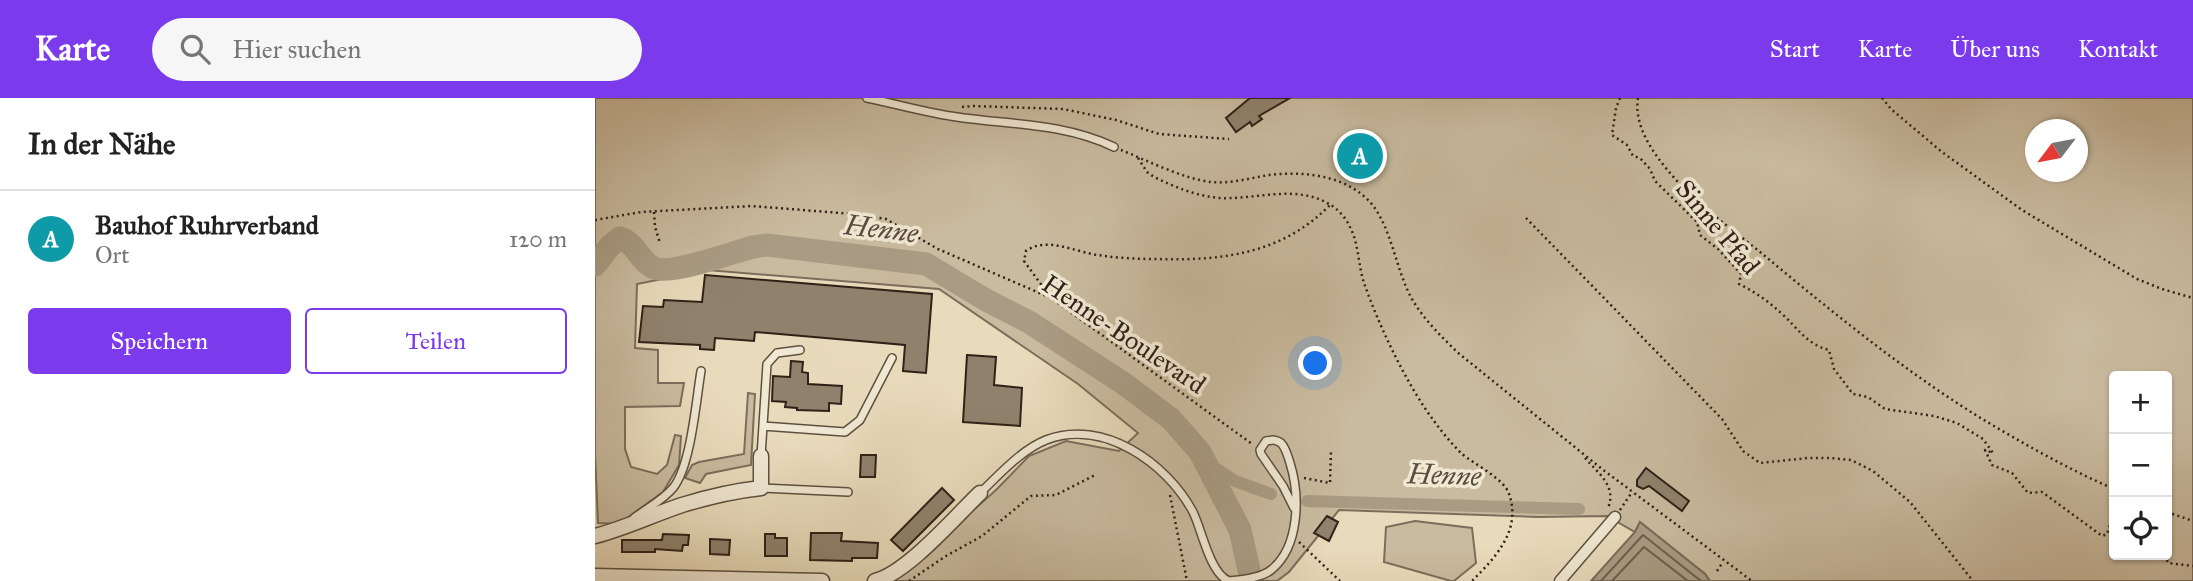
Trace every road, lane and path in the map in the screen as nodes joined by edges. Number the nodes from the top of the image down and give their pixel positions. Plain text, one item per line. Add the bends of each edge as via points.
1 (867, 98) edge
2 (1620, 98) edge
3 (1638, 98) edge
4 (1882, 98) edge
5 (975, 106) dead end
6 (1229, 139) dead end
7 (1114, 147) joint
8 (1137, 156) junction
9 (1331, 204) junction
10 (654, 212) junction
11 (1526, 218) dead end
12 (595, 220) edge
13 (660, 243) dead end
14 (1051, 298) junction
15 (2193, 298) edge
16 (800, 350) dead end
17 (893, 358) dead end
18 (701, 371) dead end
19 (763, 426) junction
20 (1260, 450) junction
21 (1331, 450) dead end
22 (1581, 452) junction
23 (761, 456) joint
24 (1095, 475) dead end
25 (1295, 482) junction
26 (1173, 485) junction
27 (2109, 487) edge
28 (761, 488) junction
29 (848, 492) dead end
30 (1632, 492) junction
31 (980, 493) joint
32 (1294, 508) junction
33 (1611, 514) junction
34 (2172, 514) edge
35 (2193, 522) edge
36 (2109, 530) edge
37 (616, 531) junction
38 (595, 536) edge
39 (1300, 543) dead end
40 (2167, 560) edge
41 (1724, 562) junction
42 (2193, 566) edge
43 (1717, 571) dead end
44 (595, 576) edge
45 (1235, 580) edge
46 (822, 581) edge
47 (875, 581) edge
48 (909, 581) edge
49 (1187, 581) edge
50 (1340, 581) edge
51 (1472, 581) edge
52 (1560, 581) edge
53 (1752, 581) edge
54 (1973, 581) edge

1 - 7 lane via 955,117 1062,130
2 - 36 path, Sinne Pfad via 1612,135 1640,158 1655,181 1697,222 1700,235 1741,274 1739,284 1782,314 1814,346 1829,350 1834,369 1853,394 1868,397 1885,409 1957,423 1983,439 1993,453 1985,450 1992,465 2012,473 2028,493 2042,492 2102,536
3 - 27 path via 1641,128 1659,159 1678,181 1791,278 1934,388
4 - 15 path via 1942,152 2022,210 2137,279
5 - 6 path via 1063,109 1160,134
7 - 8 path
8 - 9 path via 1154,177 1202,196 1290,193
8 - 22 path via 1208,182 1300,174 1330,178 1352,188 1367,198 1382,218 1408,291 1436,331
9 - 14 path via 1304,228 1240,255 1147,259 1036,245 1026,251 1024,261
9 - 51 path via 1350,225 1373,307 1425,409 1462,454 1509,492 1508,538
10 - 12 path, Henne-Boulevard
10 - 13 path
10 - 14 path, Henne-Boulevard via 752,206 875,216 937,249
11 - 54 path via 1722,419 1751,458 1760,463 1851,460 1873,471 1910,502
14 - 20 path, Henne-Boulevard
16 - 19 lane via 777,353 767,364
17 - 19 lane via 860,420 845,432
18 - 37 lane via 679,479 668,494
19 - 23 lane
20 - 25 lane via 1269,440 1282,444
20 - 32 lane
21 - 25 path via 1330,483 1304,478 1304,482
22 - 30 path
22 - 33 path via 1609,488
23 - 28 street
24 - 48 path via 1056,495 1031,496 982,536
25 - 32 lane
26 - 31 lane via 1127,446 1096,436 1070,435 1035,445
26 - 45 lane via 1192,511 1219,574
26 - 49 path via 1170,494
28 - 29 lane
28 - 37 street via 680,506
30 - 33 path
30 - 41 path
31 - 47 street via 916,555
32 - 45 lane via 1293,530 1276,565 1263,575
33 - 52 street
34 - 35 path
37 - 38 street
39 - 50 path
40 - 42 path
41 - 43 path
41 - 53 path
44 - 46 street

